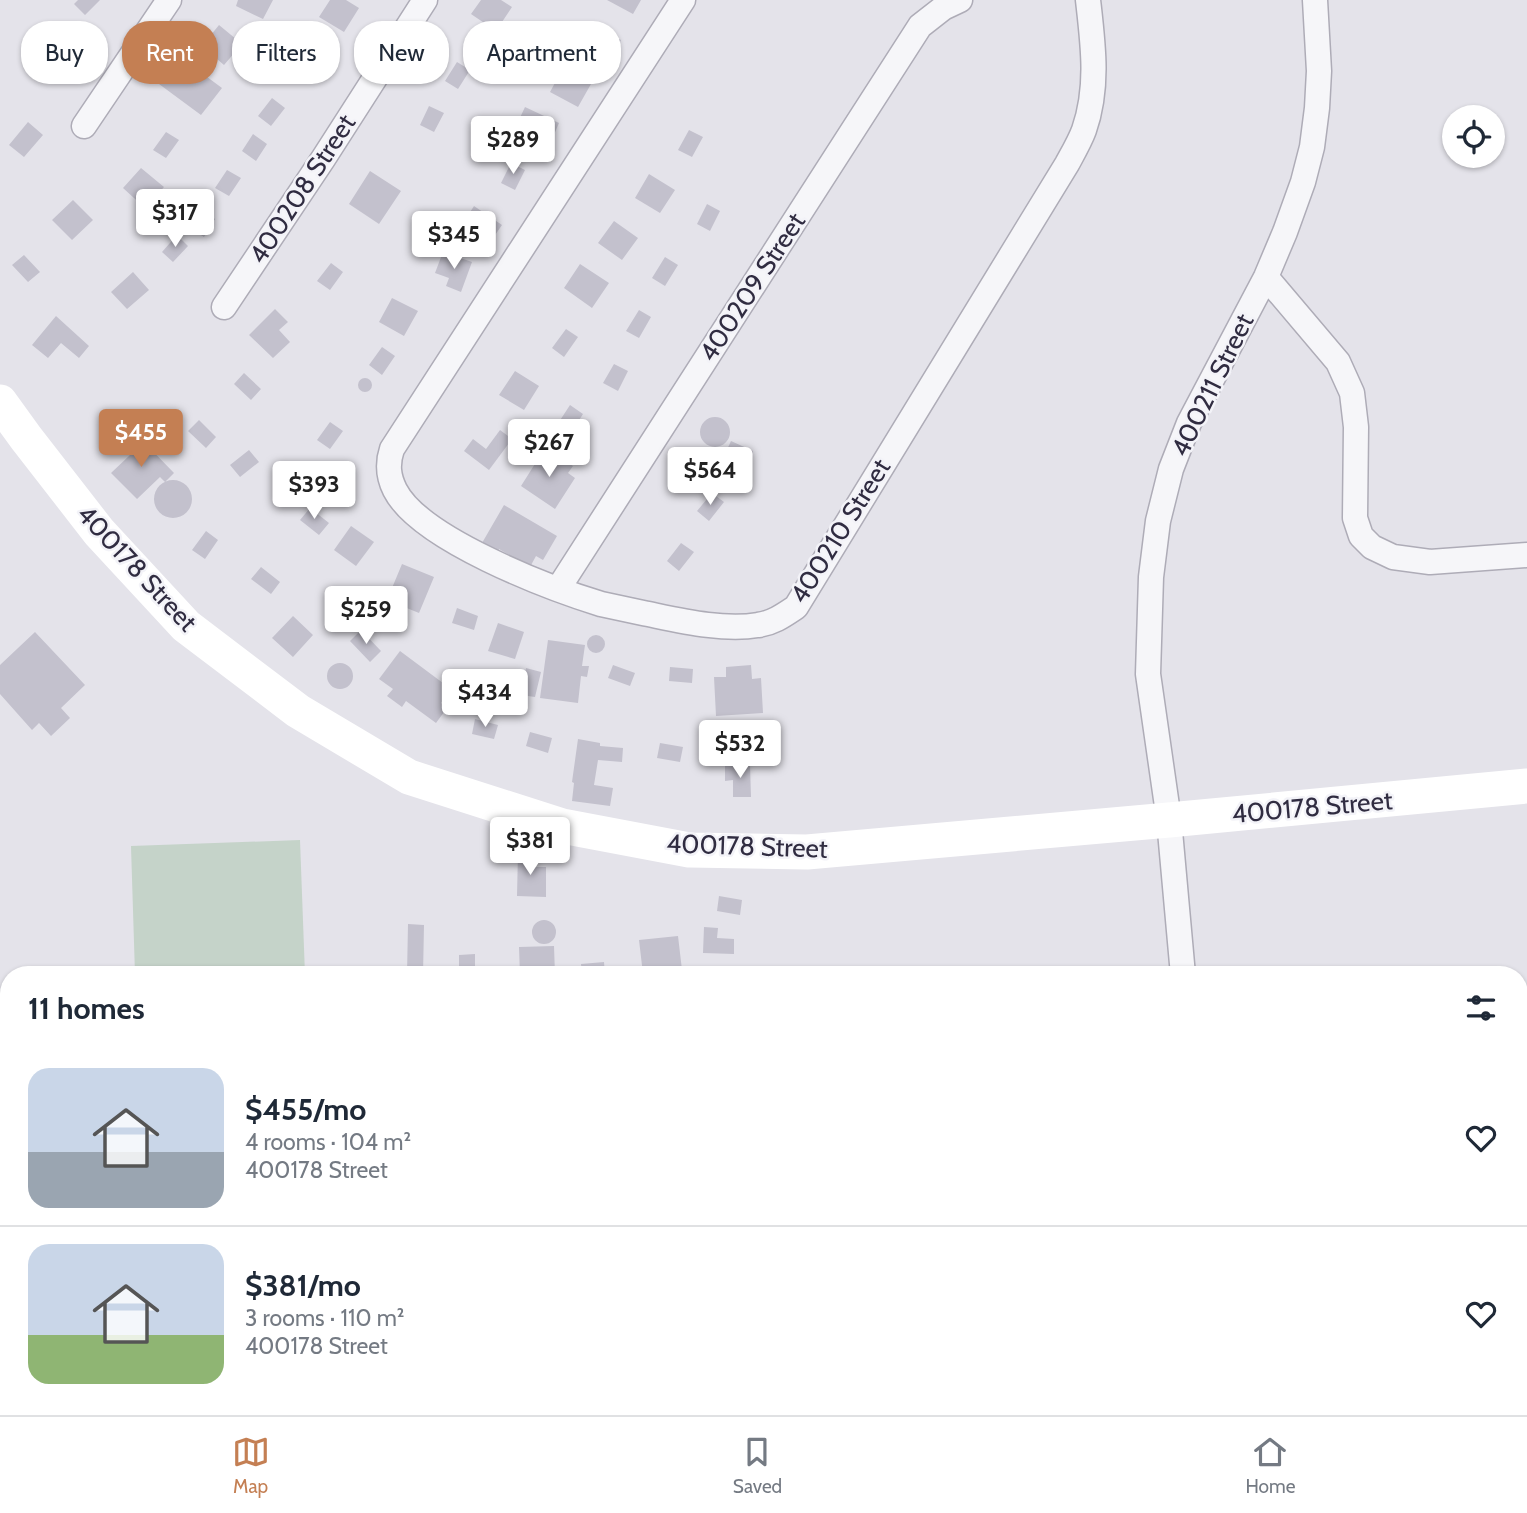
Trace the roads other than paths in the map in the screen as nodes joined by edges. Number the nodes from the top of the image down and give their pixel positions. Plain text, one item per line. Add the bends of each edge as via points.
1 (169, 0) edge
2 (425, 0) edge
3 (683, 0) edge
4 (960, 0) edge
5 (1088, 0) edge
6 (1315, 0) edge
7 (84, 126) dead end
8 (1266, 278) junction
9 (224, 307) dead end
10 (0, 402) edge
11 (1527, 555) edge
12 (558, 589) junction
13 (1527, 786) edge
14 (1169, 820) junction
15 (1182, 966) edge

1 - 7 street
2 - 9 street, 400208 Street
3 - 12 street, 400210 Street via 388,461 396,492 438,532 496,564
4 - 12 street, 400209 Street via 920,26
5 - 12 street, 400210 Street via 1094,91 1084,131 796,607 760,625 729,626 675,620
6 - 8 street, 400211 Street via 1319,71 1312,147
8 - 11 street via 1338,362 1352,393 1355,519 1361,536 1392,557 1430,562
8 - 14 street, 400211 Street via 1189,423 1158,521 1148,674
10 - 14 street, 400178 Street via 99,532 186,626 298,711 409,777 562,826 689,850 807,852
13 - 14 street, 400178 Street
14 - 15 street, 400211 Street

